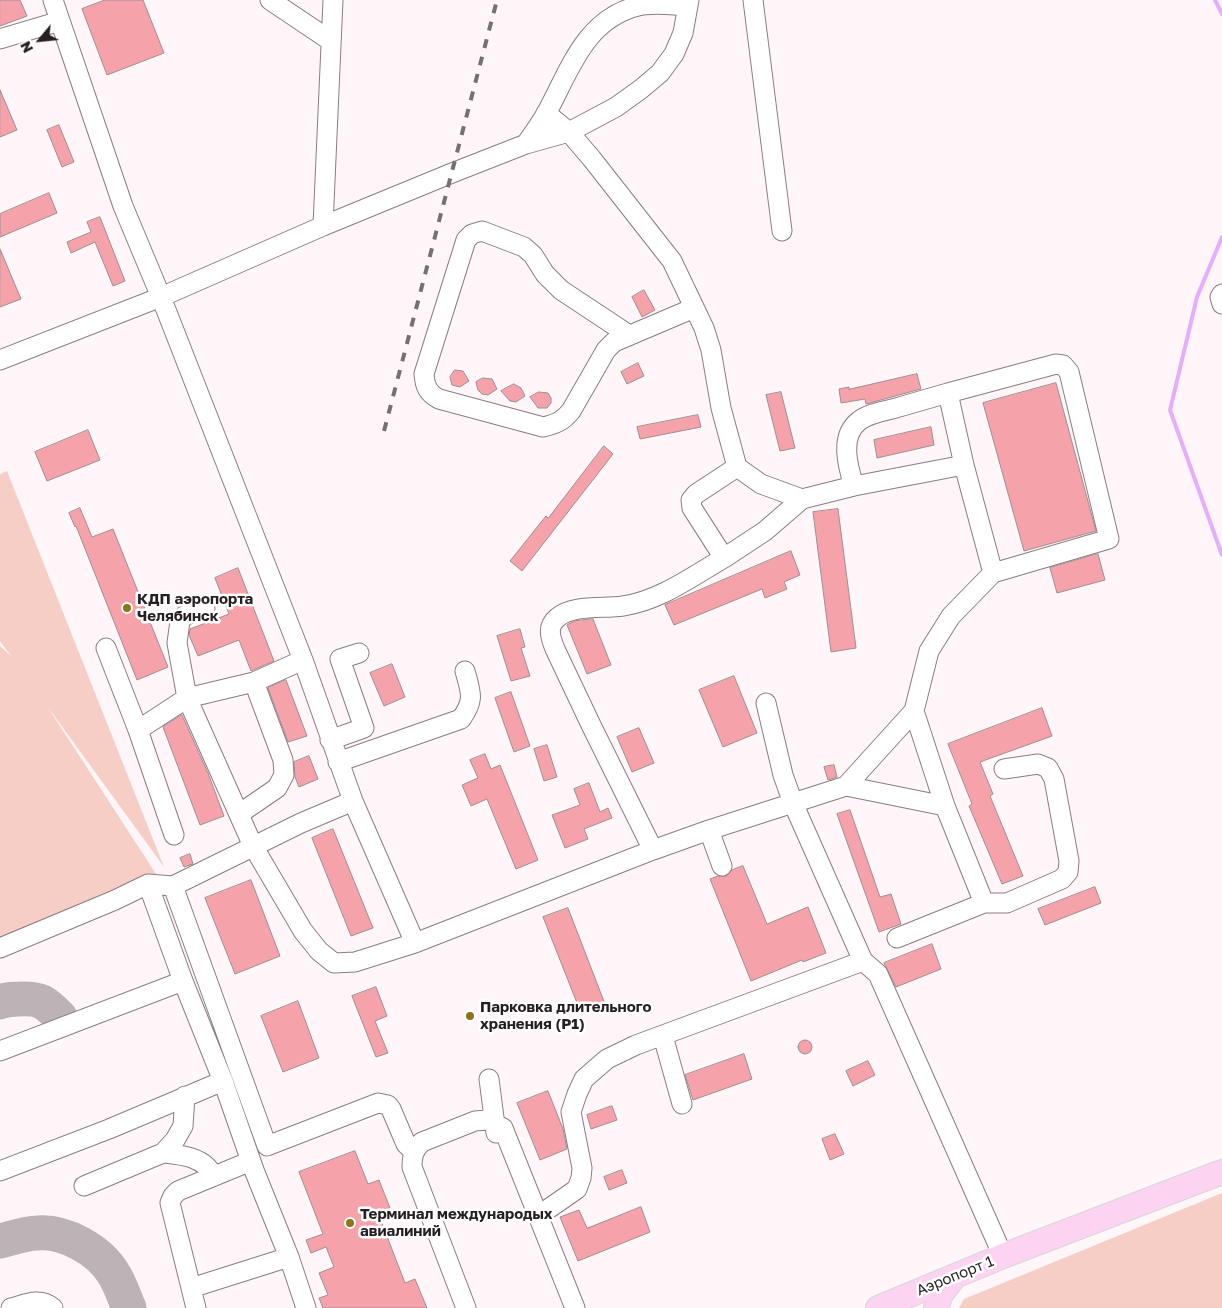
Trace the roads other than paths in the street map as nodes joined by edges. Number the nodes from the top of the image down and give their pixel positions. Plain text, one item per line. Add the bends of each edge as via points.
1 (53, 0) edge
2 (270, 0) edge
3 (333, 0) edge
4 (753, 0) edge
5 (688, 3) edge
6 (60, 21) junction
7 (0, 39) edge
8 (331, 41) junction
9 (546, 113) junction
10 (570, 132) junction
11 (526, 144) junction
12 (323, 226) junction
13 (782, 231) dead end
14 (161, 297) junction
15 (694, 308) junction
16 (629, 335) junction
17 (0, 360) edge
18 (948, 394) junction
19 (964, 465) junction
20 (737, 467) junction
21 (854, 486) junction
22 (802, 499) junction
23 (724, 558) junction
24 (993, 573) junction
25 (205, 608) dead end
26 (106, 648) dead end
27 (358, 653) dead end
28 (303, 660) junction
29 (465, 672) dead end
30 (254, 682) junction
31 (187, 698) junction
32 (766, 703) dead end
33 (914, 711) junction
34 (138, 730) junction
35 (330, 740) junction
36 (338, 762) junction
37 (1004, 769) dead end
38 (846, 786) junction
39 (353, 801) junction
40 (793, 803) junction
41 (945, 806) junction
42 (239, 814) junction
43 (709, 830) junction
44 (174, 835) dead end
45 (253, 846) junction
46 (653, 850) junction
47 (722, 866) dead end
48 (148, 884) junction
49 (173, 886) junction
50 (984, 903) junction
51 (897, 938) dead end
52 (415, 943) junction
53 (0, 948) edge
54 (863, 961) junction
55 (183, 981) junction
56 (663, 1036) junction
57 (0, 1051) edge
58 (223, 1081) junction
59 (185, 1096) junction
60 (682, 1104) dead end
61 (497, 1124) junction
62 (470, 1126) junction
63 (414, 1152) junction
64 (163, 1153) junction
65 (251, 1161) junction
66 (0, 1171) edge
67 (1222, 1172) edge
68 (213, 1176) junction
69 (84, 1186) dead end
70 (538, 1216) junction
71 (1003, 1256) junction
72 (289, 1257) junction
73 (955, 1276) junction
74 (191, 1288) junction
75 (11, 1308) edge
76 (52, 1308) edge
77 (196, 1308) edge
78 (306, 1308) edge
79 (466, 1308) edge
80 (475, 1308) edge
81 (564, 1308) edge
82 (574, 1308) edge
83 (878, 1308) edge
84 (936, 1308) edge

1 - 6 lane
2 - 8 lane
3 - 8 lane
4 - 13 lane
5 - 9 lane via 640,5 614,15 578,50
5 - 10 lane via 683,33 674,54 660,73 616,107
6 - 7 lane
6 - 14 lane via 123,206
8 - 12 lane
9 - 10 lane
9 - 11 lane
10 - 11 lane
10 - 15 lane via 672,261
11 - 12 lane
12 - 14 lane
14 - 17 lane
14 - 28 lane
15 - 16 lane
15 - 20 lane via 711,350 721,408
16 - 16 lane via 606,350 571,411 550,426 439,399 430,394 425,385 424,374 466,240 482,231 524,247 561,290
18 - 19 lane
18 - 21 lane via 870,415 858,422 850,432 847,444 847,464
18 - 24 lane via 1056,364 1063,365 1068,372 1109,539
19 - 21 lane
19 - 24 lane
20 - 22 lane via 761,484
20 - 23 lane via 692,500 692,508
21 - 22 lane
22 - 23 lane via 765,531
23 - 46 lane via 661,593 625,606 564,613 550,627 550,637 566,673
24 - 33 lane via 951,616 929,651
25 - 31 lane via 184,616 180,621 177,643
26 - 34 lane
27 - 35 lane via 340,659 364,728
28 - 30 lane
28 - 35 lane
29 - 36 lane via 472,694 470,707 460,719
30 - 31 lane
30 - 42 lane via 283,760 284,775 277,788
31 - 34 lane
31 - 42 lane
32 - 40 lane
33 - 38 lane
33 - 41 lane
34 - 44 lane
35 - 36 lane
36 - 39 lane
37 - 50 lane via 1038,764 1048,768 1056,788 1069,861 1068,872 1062,879 1007,903
38 - 40 lane
38 - 41 lane
39 - 45 lane
39 - 52 lane
40 - 43 lane
40 - 54 lane
41 - 50 lane
42 - 45 lane
43 - 46 lane
43 - 47 lane
45 - 49 lane
45 - 52 lane via 303,932 334,963 355,962
46 - 52 lane
48 - 49 lane
48 - 53 lane
48 - 55 lane
49 - 63 lane via 267,1146 378,1103 391,1109 406,1144
50 - 51 lane
54 - 56 lane
54 - 71 lane via 878,974
55 - 57 lane
55 - 58 lane
56 - 60 lane
56 - 70 lane via 606,1059 584,1079 571,1112 581,1178 577,1189
58 - 59 lane
58 - 65 lane
59 - 64 lane via 183,1126
59 - 66 lane
61 - 62 lane via 487,1120
61 - 62 lane via 483,1082 481,1113
61 - 70 lane
61 - 81 lane
62 - 63 lane via 422,1142
62 - 80 lane via 430,1149 421,1164
63 - 79 lane via 412,1167
64 - 68 lane via 200,1161
64 - 69 lane
65 - 68 lane
65 - 72 lane
67 - 71 main road, Аэропорт 1
68 - 74 lane via 178,1191 170,1203
70 - 82 lane
71 - 73 main road, Аэропорт 1
72 - 74 lane
72 - 78 lane
73 - 83 main road, Аэропорт 1
73 - 84 main road via 941,1294
74 - 77 lane
75 - 76 lane via 45,1302

